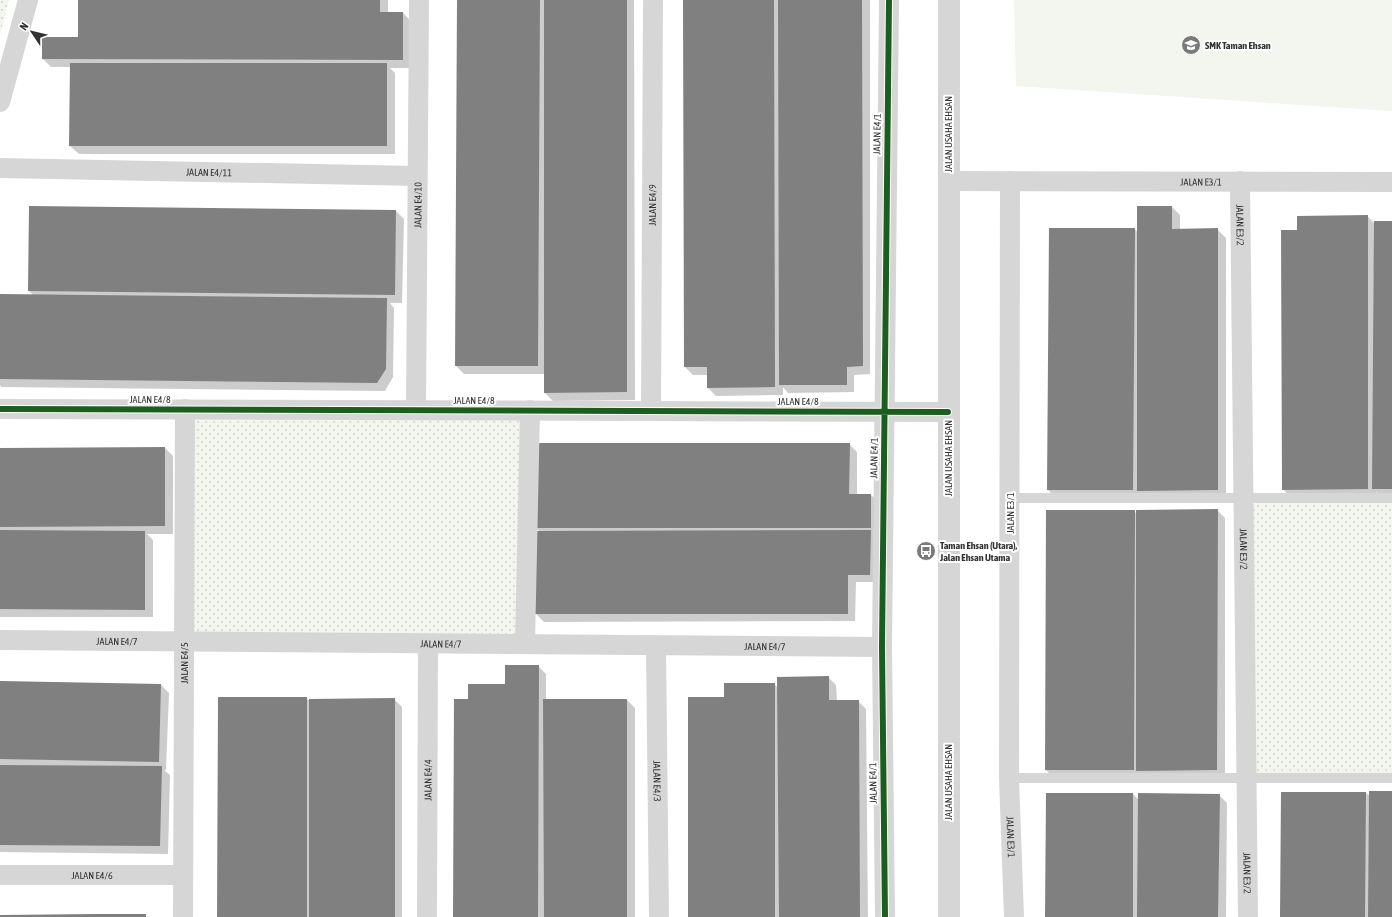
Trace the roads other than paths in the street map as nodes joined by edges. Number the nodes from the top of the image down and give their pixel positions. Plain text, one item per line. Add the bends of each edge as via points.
1 (28, 0) edge
2 (419, 0) edge
3 (654, 0) edge
4 (889, 0) edge
5 (949, 0) edge
6 (0, 102) edge
7 (0, 168) edge
8 (417, 176) junction
9 (948, 180) junction
10 (1010, 181) junction
11 (1240, 181) junction
12 (1392, 182) edge
13 (0, 409) edge
14 (185, 409) junction
15 (416, 410) junction
16 (530, 410) junction
17 (651, 411) junction
18 (884, 411) junction
19 (948, 412) junction
20 (1244, 497) junction
21 (1010, 498) junction
22 (1392, 498) edge
23 (0, 640) edge
24 (184, 642) junction
25 (428, 644) junction
26 (525, 644) junction
27 (656, 646) junction
28 (882, 647) junction
29 (1010, 778) junction
30 (1247, 778) junction
31 (1392, 778) edge
32 (183, 874) junction
33 (0, 875) edge
34 (183, 917) edge
35 (427, 917) edge
36 (659, 917) edge
37 (885, 917) edge
38 (948, 917) edge
39 (1014, 917) edge
40 (1248, 917) edge

1 - 6 street
2 - 8 street, JALAN E4/10
3 - 17 street, JALAN E4/9
4 - 18 street, JALAN E4/1
5 - 9 street, JALAN USAHA EHSAN
7 - 8 street, JALAN E4/11
8 - 15 street, JALAN E4/10
9 - 10 street, JALAN E3/1
9 - 19 street, JALAN USAHA EHSAN
10 - 11 street, JALAN E3/1
10 - 21 street, JALAN E3/1
11 - 12 street, JALAN E3/1
11 - 20 street, JALAN E3/2
13 - 14 street, JALAN E4/8
14 - 15 street, JALAN E4/8
14 - 24 street, JALAN E4/5
15 - 16 street, JALAN E4/8
16 - 17 street, JALAN E4/8
16 - 26 street
17 - 18 street, JALAN E4/8
18 - 19 street, JALAN E4/8
18 - 28 street, JALAN E4/1
19 - 38 street, JALAN USAHA EHSAN
20 - 21 lane
20 - 22 lane
20 - 30 street, JALAN E3/2
21 - 29 street, JALAN E3/1
23 - 24 street, JALAN E4/7
24 - 25 street, JALAN E4/7
24 - 32 street, JALAN E4/5
25 - 26 street, JALAN E4/7
25 - 35 street, JALAN E4/4
26 - 27 street, JALAN E4/7
27 - 28 street, JALAN E4/7
27 - 36 street, JALAN E4/3
28 - 37 street, JALAN E4/1
29 - 30 lane
29 - 39 street, JALAN E3/1
30 - 31 lane
30 - 40 street, JALAN E3/2
32 - 33 street, JALAN E4/6
32 - 34 street, JALAN E4/5

